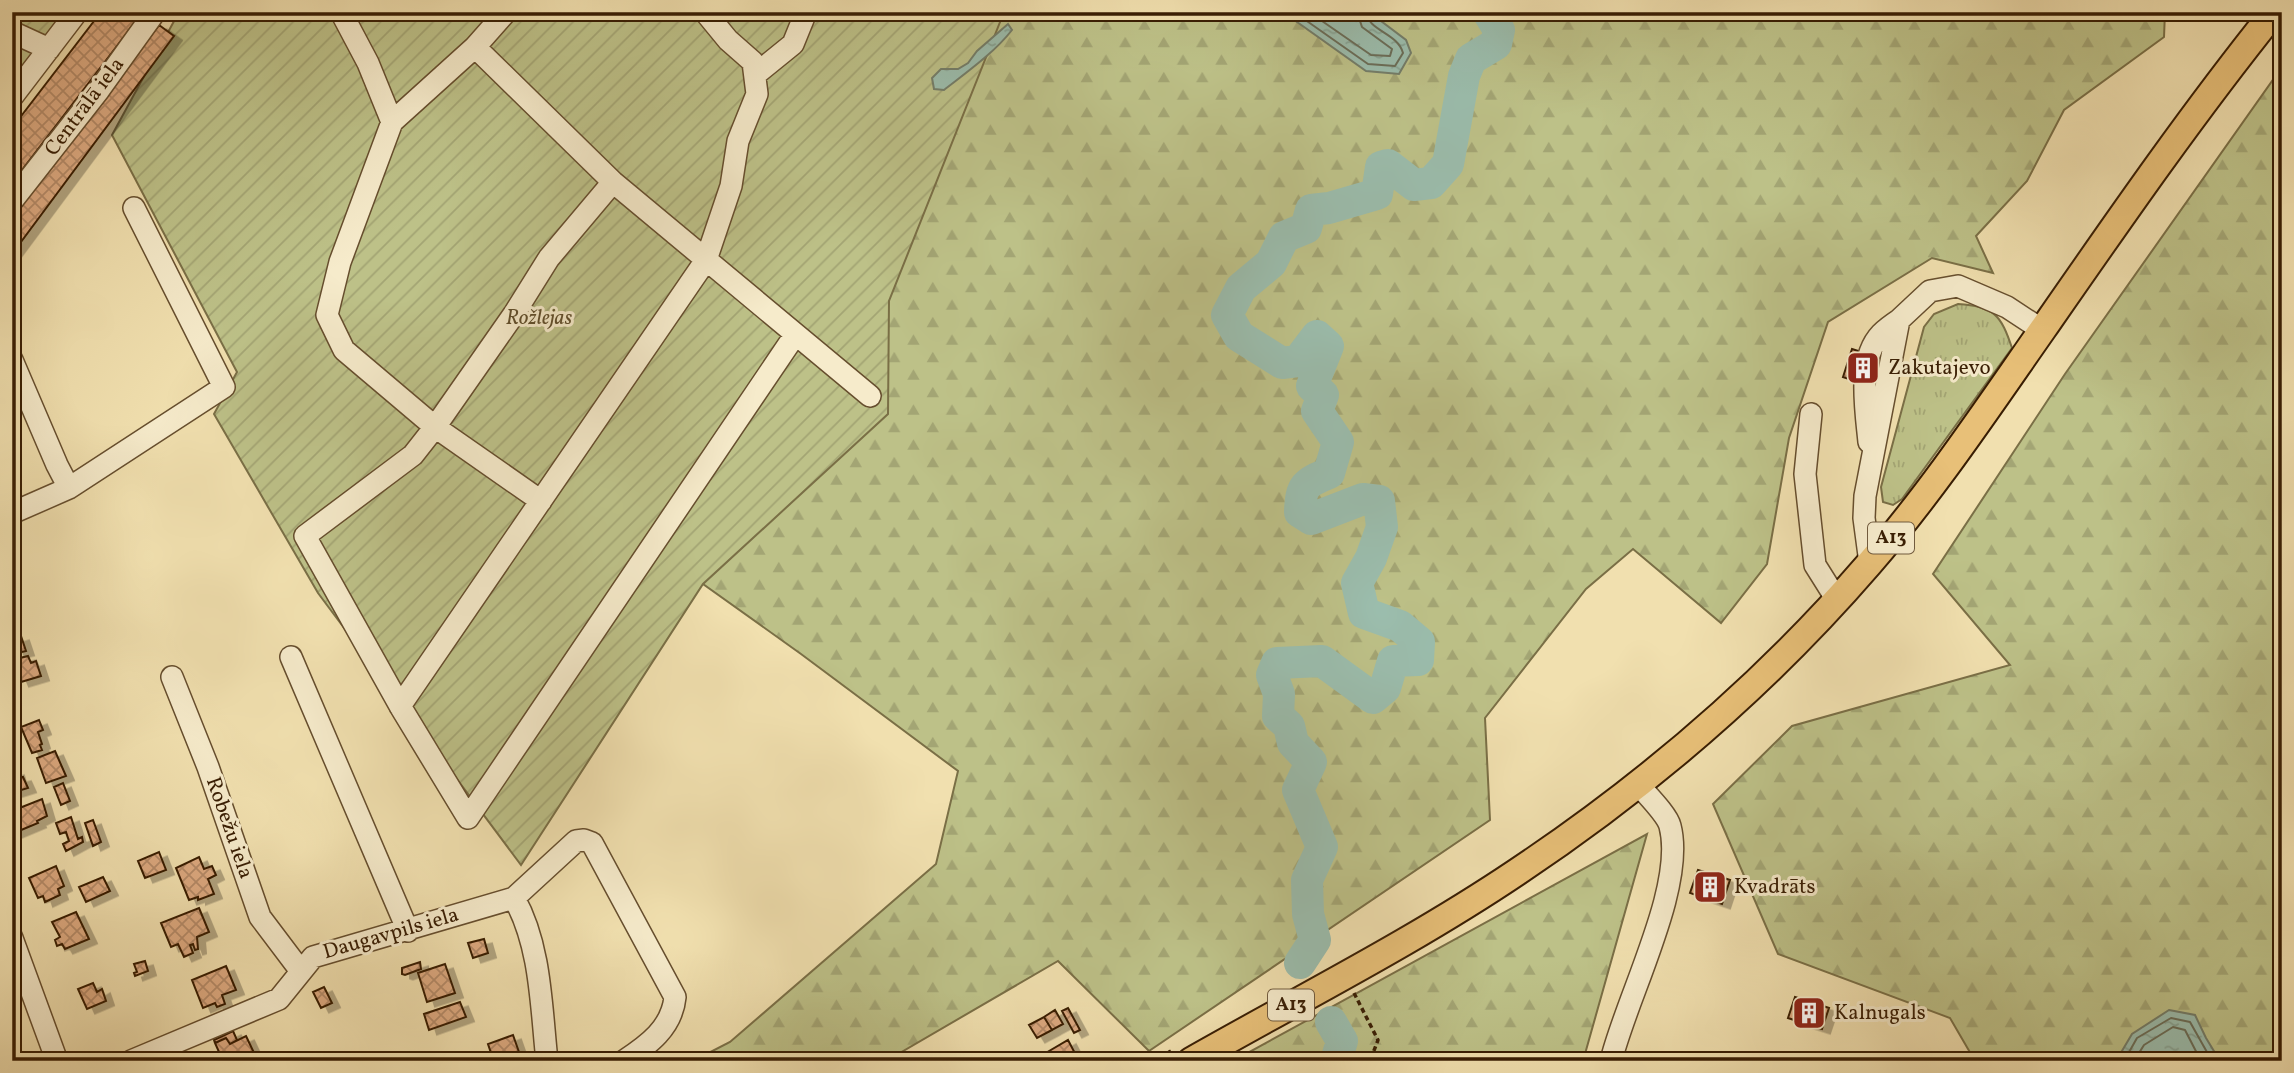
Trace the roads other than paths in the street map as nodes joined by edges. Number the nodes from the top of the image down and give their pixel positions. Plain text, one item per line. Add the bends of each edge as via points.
1 (76, 12) edge
2 (155, 12) edge
3 (341, 12) edge
4 (506, 12) edge
5 (705, 12) edge
6 (806, 12) edge
7 (2274, 12) edge
8 (12, 32) edge
9 (474, 47) junction
10 (49, 49) junction
11 (756, 74) junction
12 (12, 97) edge
13 (392, 122) junction
14 (613, 182) junction
15 (12, 201) edge
16 (134, 208) dead end
17 (706, 260) junction
18 (2042, 330) junction
19 (795, 335) junction
20 (12, 360) edge
21 (870, 396) dead end
22 (1811, 414) dead end
23 (435, 426) junction
24 (69, 488) junction
25 (541, 501) junction
26 (12, 513) edge
27 (1870, 563) junction
28 (1837, 600) junction
29 (291, 657) dead end
30 (172, 677) dead end
31 (400, 706) junction
32 (1637, 783) junction
33 (514, 898) junction
34 (408, 931) junction
35 (12, 938) edge
36 (300, 970) junction
37 (57, 1061) edge
38 (131, 1061) edge
39 (547, 1061) edge
40 (624, 1061) edge
41 (1191, 1061) edge
42 (1611, 1061) edge

1 - 10 street
2 - 15 street, Centrālā iela
3 - 13 street
4 - 9 street
5 - 11 street via 727,40 754,62
6 - 11 street via 793,44
7 - 18 main road, A13 via 2211,91
8 - 10 street
9 - 13 street
9 - 14 street
10 - 12 street
11 - 17 street via 757,94 738,141 731,187
13 - 23 street via 340,262 327,315 344,350
14 - 17 street
14 - 23 street via 549,258
16 - 24 street via 224,387
17 - 19 street
17 - 25 street
18 - 27 main road, A13 via 1948,465
18 - 27 street via 2007,307 1958,286 1930,290 1899,320 1865,496
19 - 21 street
19 - 31 street via 468,818
20 - 24 street
22 - 28 street via 1805,474 1815,565
23 - 25 street
23 - 31 street via 413,455 305,536
24 - 26 street
25 - 31 street
27 - 28 main road, A13
28 - 32 main road, A13 via 1736,700
29 - 34 street
30 - 36 street, Robežu iela via 260,917
32 - 41 main road, A13 via 1514,874 1390,950
32 - 42 street via 1670,824 1672,866 1661,913
33 - 34 street, Daugavpils iela
33 - 39 street via 526,919 538,973
33 - 40 street via 576,841 592,843 675,997 674,1008 652,1043
34 - 36 street, Daugavpils iela via 313,957
35 - 37 street
36 - 38 street, Daugavpils iela via 279,999

